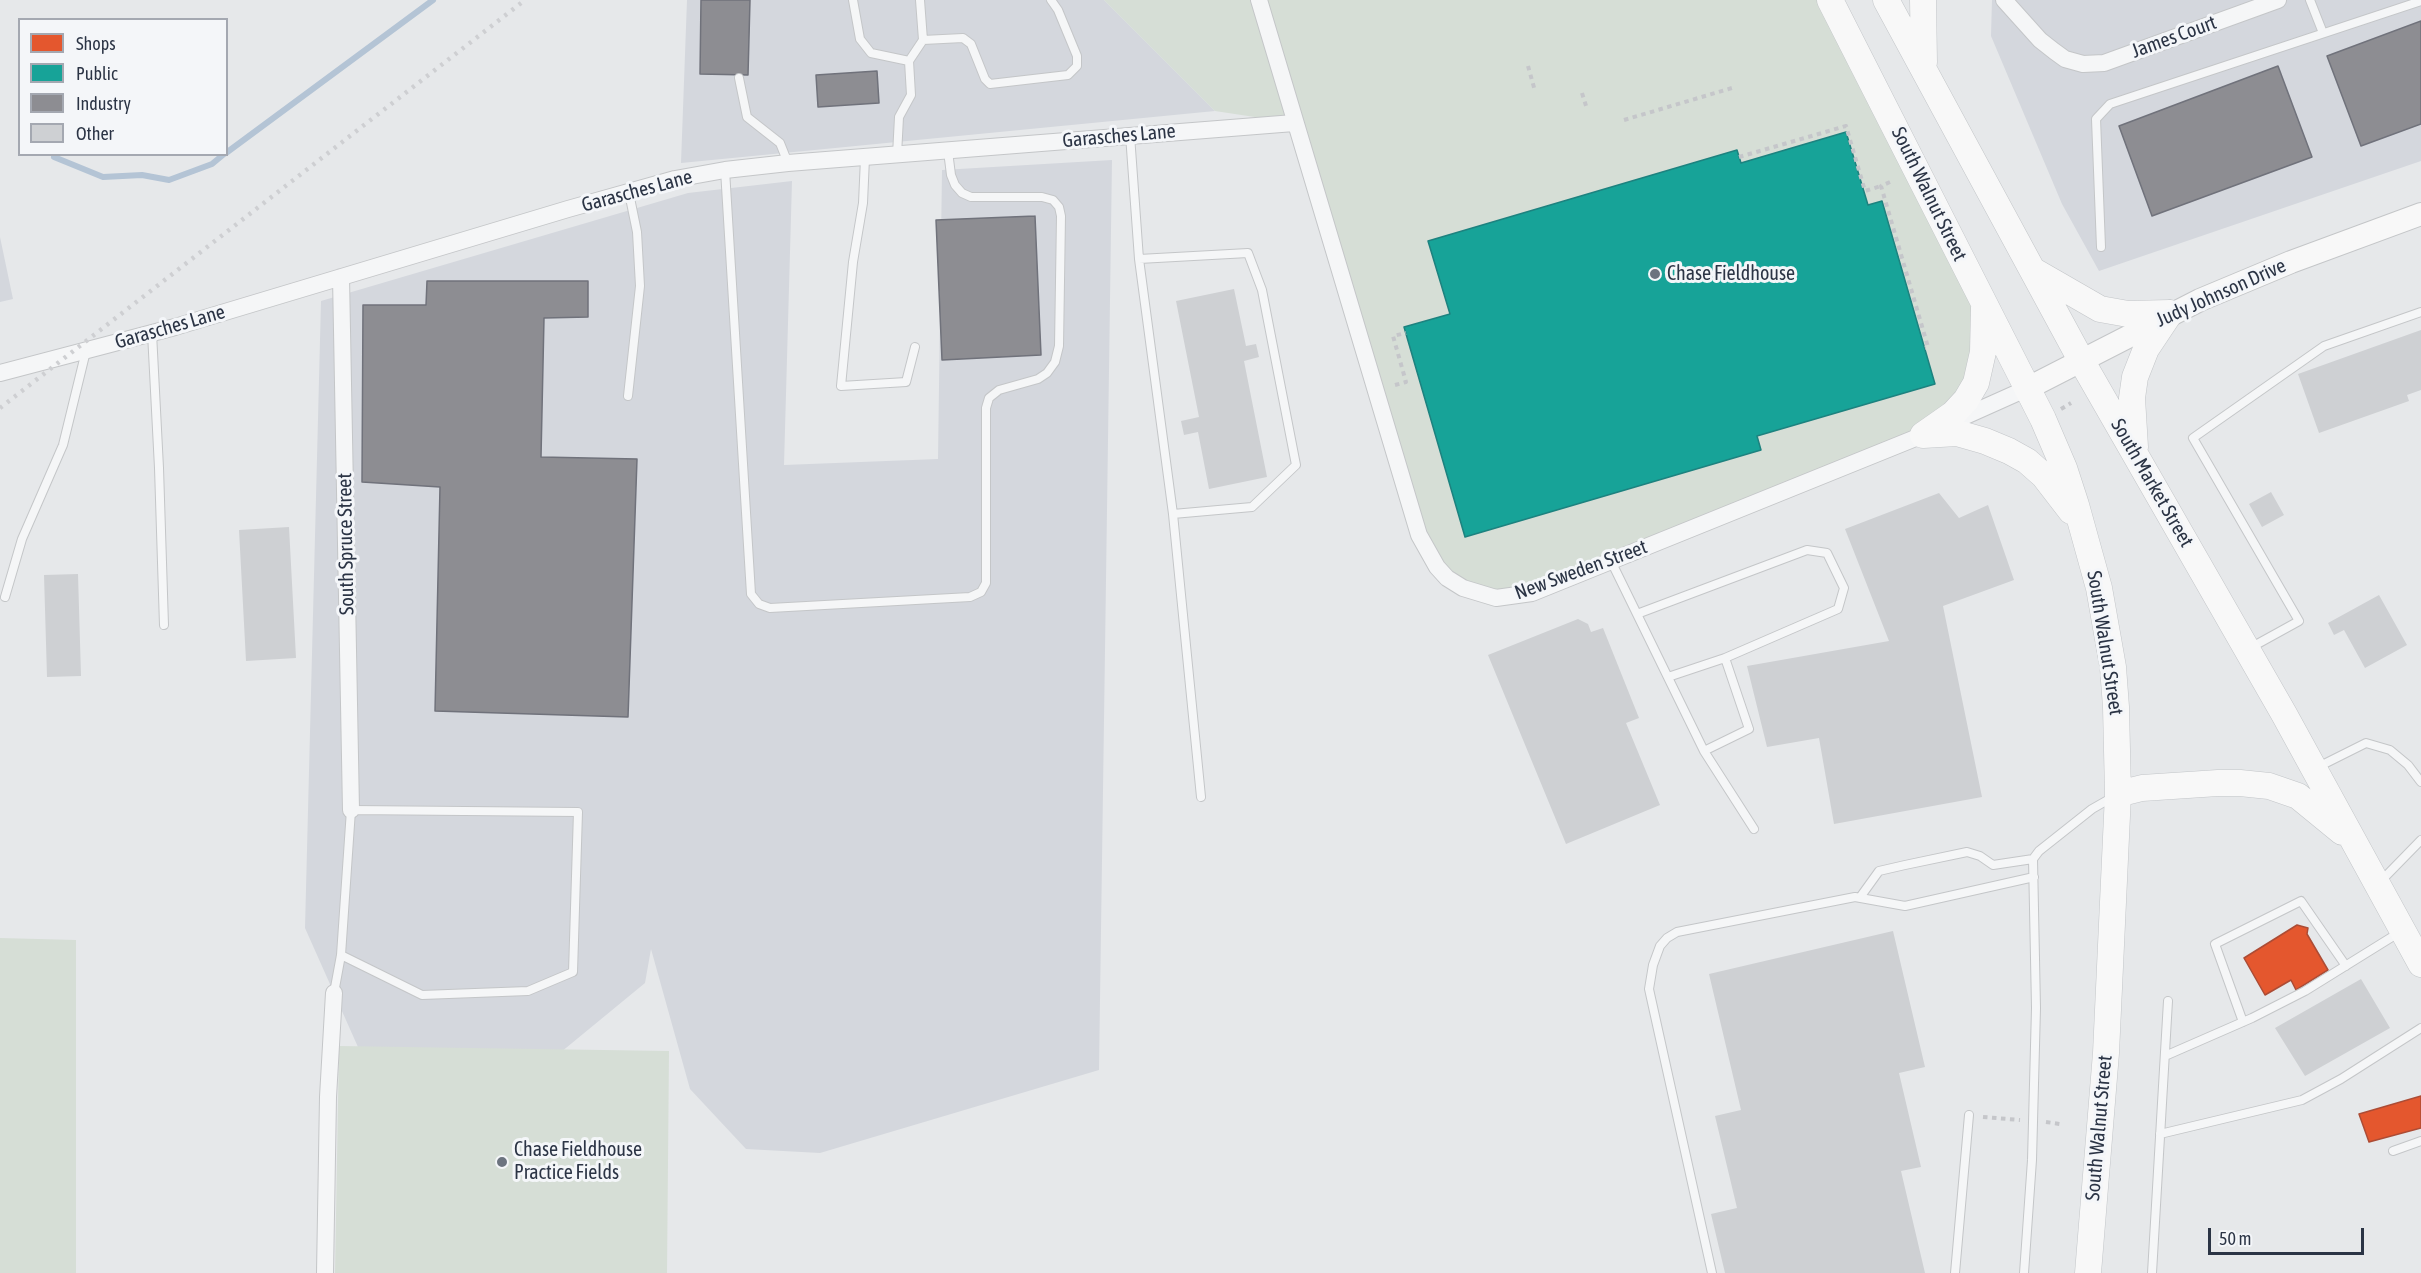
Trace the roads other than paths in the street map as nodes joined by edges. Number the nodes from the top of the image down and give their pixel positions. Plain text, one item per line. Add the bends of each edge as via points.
1 (853, 0) edge
2 (920, 0) edge
3 (1051, 0) edge
4 (1259, 0) edge
5 (1830, 0) edge
6 (1886, 0) edge
7 (1923, 0) edge
8 (2004, 0) edge
9 (2278, 0) edge
10 (2310, 0) edge
11 (2421, 0) edge
12 (2248, 5) edge
13 (2324, 33) junction
14 (923, 40) junction
15 (909, 61) junction
16 (1924, 69) junction
17 (739, 78) dead end
18 (1294, 123) junction
19 (1130, 135) junction
20 (948, 151) junction
21 (897, 155) junction
22 (865, 158) junction
23 (788, 163) junction
24 (725, 170) junction
25 (629, 192) junction
26 (2421, 214) edge
27 (2101, 248) dead end
28 (1139, 259) junction
29 (2034, 271) junction
30 (341, 277) junction
31 (1984, 305) junction
32 (2421, 312) edge
33 (2170, 313) junction
34 (152, 333) junction
35 (915, 347) dead end
36 (87, 350) junction
37 (2081, 360) junction
38 (0, 373) edge
39 (2028, 388) junction
40 (628, 396) dead end
41 (1923, 435) junction
42 (2136, 453) junction
43 (1173, 514) junction
44 (2083, 530) junction
45 (1611, 561) junction
46 (5, 597) dead end
47 (1637, 614) junction
48 (164, 625) dead end
49 (2247, 650) junction
50 (1725, 658) junction
51 (1668, 677) junction
52 (1704, 752) junction
53 (2314, 769) junction
54 (2421, 782) edge
55 (2118, 794) junction
56 (1201, 797) dead end
57 (351, 810) junction
58 (1754, 829) dead end
59 (2421, 840) edge
60 (2356, 844) junction
61 (2033, 860) junction
62 (2034, 877) junction
63 (2377, 884) junction
64 (1861, 896) junction
65 (2403, 931) junction
66 (341, 955) junction
67 (2421, 964) edge
68 (2346, 966) junction
69 (334, 993) joint
70 (2168, 1001) dead end
71 (2243, 1022) junction
72 (2421, 1028) edge
73 (2165, 1056) junction
74 (1969, 1115) road end
75 (2160, 1134) junction
76 (2421, 1140) edge
77 (2393, 1151) dead end
78 (325, 1273) edge
79 (1712, 1273) edge
80 (1955, 1273) edge
81 (2024, 1273) edge
82 (2088, 1273) edge
83 (2152, 1273) edge

1 - 15 lane via 860,39 872,53
2 - 14 lane
3 - 14 lane via 1077,56 1077,66 1068,75 990,84 971,44 963,38
4 - 18 street
5 - 31 main road, South Walnut Street
6 - 16 main road, South Market Street
7 - 16 main road
8 - 12 street, James Court via 2040,40 2065,59 2084,64 2104,63
9 - 12 street, James Court
10 - 13 lane
11 - 13 lane
13 - 27 lane via 2110,104 2096,119
14 - 15 lane
15 - 21 lane via 910,95 899,117
16 - 29 main road, South Market Street
17 - 23 lane via 747,117 780,143
18 - 19 street, Garasches Lane
18 - 45 street, New Sweden Street via 1413,517 1437,567 1463,588 1496,598 1532,593
19 - 20 street, Garasches Lane
19 - 28 lane
20 - 21 street, Garasches Lane
20 - 24 lane via 951,176 962,193 971,197 1042,196 1053,200 1061,216 1059,346 1055,362 1038,379 999,390 989,398 986,408 986,583 981,592 970,597 770,608 759,604 751,594
21 - 22 street, Garasches Lane
22 - 23 street, Garasches Lane
22 - 35 lane via 841,386 906,382
23 - 24 street, Garasches Lane
24 - 25 street, Garasches Lane
25 - 30 street, Garasches Lane
25 - 40 lane via 637,232 640,286
26 - 33 street, Judy Johnson Drive
28 - 43 lane
28 - 43 lane via 1248,253 1262,290 1296,465 1252,507
29 - 33 main road via 2100,309 2128,314
29 - 37 main road, South Market Street
30 - 34 street, Garasches Lane
30 - 57 street, South Spruce Street
31 - 39 main road, South Walnut Street
31 - 41 main road via 1984,341 1976,383 1953,414
32 - 49 lane via 2324,346 2193,438 2299,621
33 - 37 street, Judy Johnson Drive
33 - 42 main road via 2146,349 2135,377 2132,398
34 - 36 street, Garasches Lane
34 - 48 lane
36 - 38 street, Garasches Lane
36 - 46 lane via 63,445 22,539
37 - 39 street, Judy Johnson Drive
37 - 42 main road, South Market Street
39 - 41 street, New Sweden Street
39 - 44 main road, South Walnut Street via 2064,468
41 - 44 main road via 1957,433 2001,447 2027,461 2060,496
41 - 45 street, New Sweden Street
42 - 49 main road, South Market Street
43 - 56 lane
44 - 55 main road, South Walnut Street via 2099,588 2113,667 2119,737
45 - 47 lane
47 - 50 lane via 1807,550 1827,553 1844,588 1838,609
47 - 51 lane
49 - 53 main road, South Market Street
50 - 51 lane
50 - 52 lane via 1749,729
51 - 52 lane
52 - 58 lane
53 - 54 lane via 2366,743 2390,750
53 - 60 main road, South Market Street
55 - 60 main road via 2142,788 2218,783 2269,786 2298,796
55 - 61 lane via 2092,809
55 - 82 main road, South Walnut Street via 2106,1053
57 - 66 lane
57 - 66 lane via 579,812 573,972 528,991 422,995
59 - 63 lane
60 - 63 main road, South Market Street
61 - 62 lane
61 - 64 lane via 1993,865 1966,852 1879,871
62 - 64 lane via 1905,906
62 - 81 lane via 2036,1008
63 - 65 main road, South Market Street
64 - 79 lane via 1677,932 1667,938 1656,954 1650,977 1651,1003
65 - 67 main road, South Market Street
65 - 68 lane
66 - 69 lane
68 - 71 lane
68 - 71 lane via 2301,901 2215,944
69 - 78 street
70 - 73 lane
71 - 73 lane
72 - 75 lane via 2302,1100
73 - 75 lane
74 - 80 lane
75 - 83 lane
76 - 77 lane

